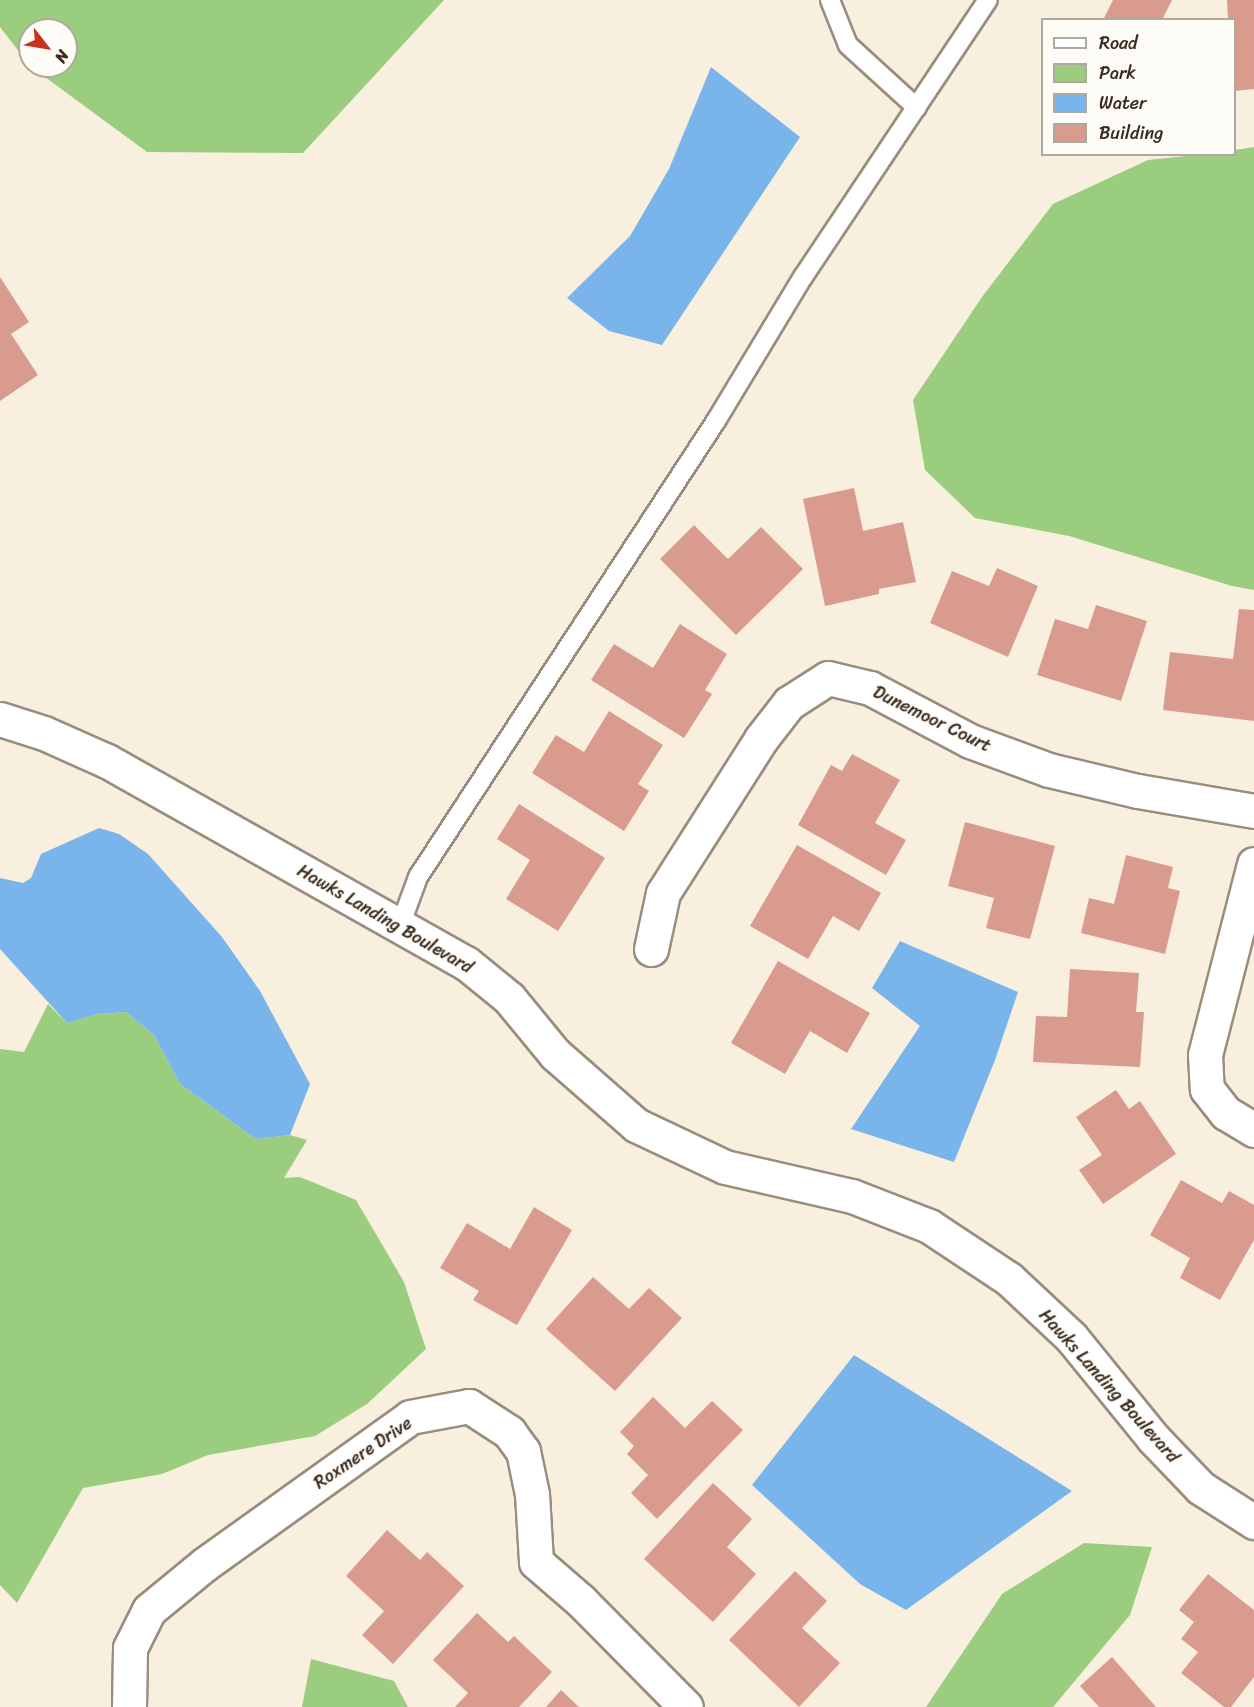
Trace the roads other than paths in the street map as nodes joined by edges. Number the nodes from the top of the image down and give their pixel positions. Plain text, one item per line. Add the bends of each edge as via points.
1 (830, 0) edge
2 (988, 0) edge
3 (916, 108) junction
4 (0, 719) edge
5 (1254, 811) edge
6 (1254, 864) edge
7 (400, 926) junction
8 (651, 949) dead end
9 (1254, 1130) edge
10 (1254, 1522) edge
11 (129, 1707) edge
12 (686, 1707) edge

1 - 3 lane via 848,45
2 - 3 lane
3 - 7 lane via 418,877
4 - 7 street, Hawks Landing Boulevard via 44,733 107,761
5 - 8 street, Dunemoor Court via 1138,791 1049,770 969,741 870,688 828,678 789,703 760,739 663,893
6 - 9 street via 1205,1055 1208,1089 1226,1113
7 - 10 street, Hawks Landing Boulevard via 466,963 509,998 555,1054 636,1125 725,1167 852,1196 929,1226 1009,1279 1071,1337 1153,1438 1201,1488
11 - 12 street, Roxmere Drive via 130,1648 150,1610 205,1564 410,1417 469,1406 510,1432 523,1451 532,1494 536,1562 581,1601

